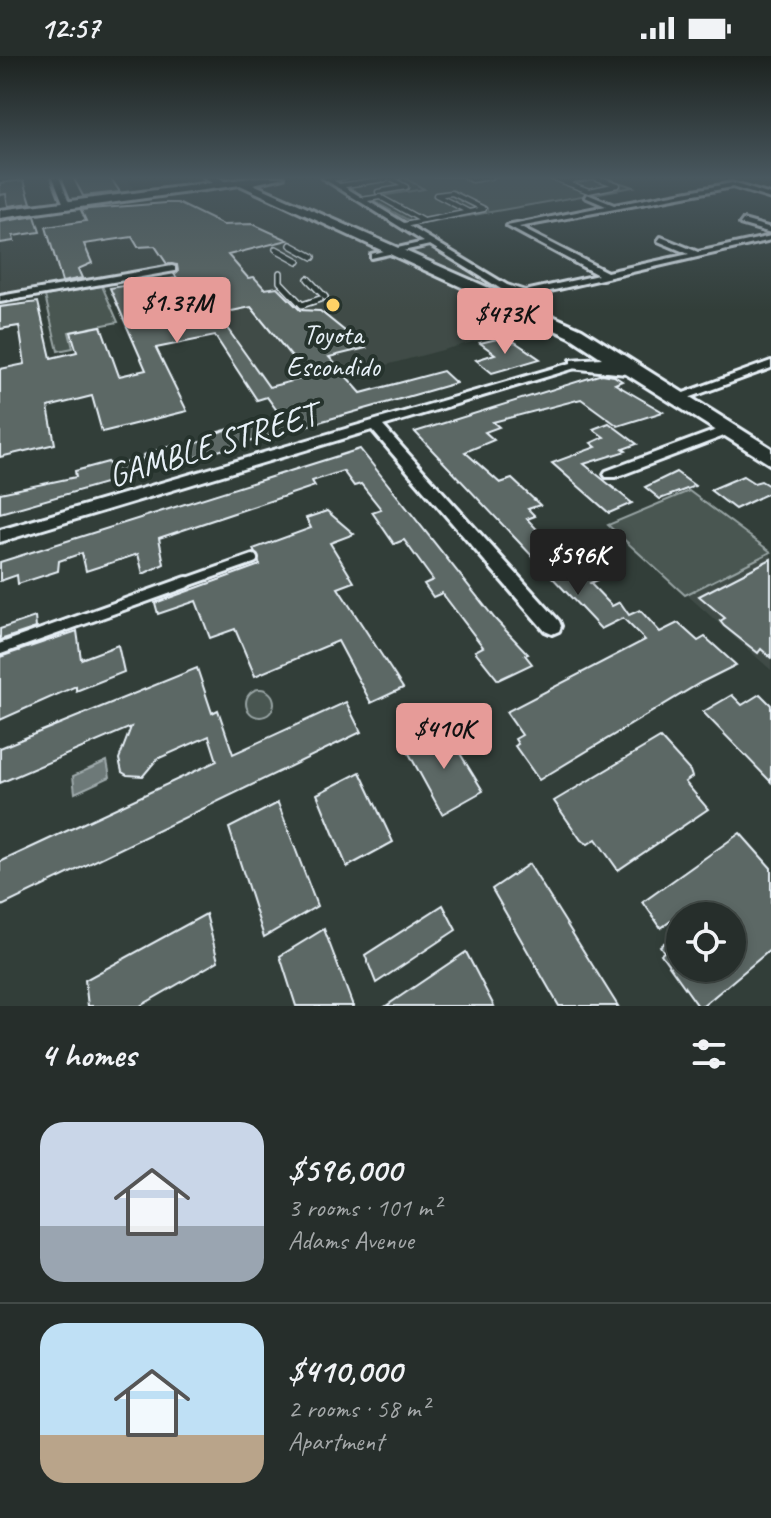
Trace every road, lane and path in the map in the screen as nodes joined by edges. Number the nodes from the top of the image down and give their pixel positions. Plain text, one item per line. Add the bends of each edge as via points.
1 (308, 221) edge
2 (325, 221) edge
3 (398, 221) edge
4 (422, 221) edge
5 (536, 221) edge
6 (743, 222) dead end
7 (404, 225) junction
8 (771, 231) edge
9 (771, 238) edge
10 (661, 239) dead end
11 (432, 242) junction
12 (291, 245) dead end
13 (276, 249) dead end
14 (394, 251) junction
15 (698, 255) junction
16 (374, 256) junction
17 (313, 257) dead end
18 (298, 261) dead end
19 (172, 269) dead end
20 (280, 273) dead end
21 (607, 276) junction
22 (308, 279) dead end
23 (0, 299) edge
24 (578, 364) joint
25 (770, 365) edge
26 (622, 369) junction
27 (676, 398) junction
28 (375, 425) junction
29 (727, 430) junction
30 (771, 458) edge
31 (611, 474) dead end
32 (0, 536) edge
33 (253, 559) dead end
34 (552, 626) dead end
35 (0, 649) edge

1 - 16 main road
2 - 14 main road
3 - 7 street
4 - 7 lane
5 - 21 street via 511,226
6 - 8 street
7 - 11 street
9 - 15 street
10 - 15 street
11 - 14 street
11 - 21 street via 504,287 532,294
12 - 17 lane
13 - 18 lane
14 - 16 street
14 - 27 main road via 576,333
15 - 21 street
16 - 26 main road via 540,326
19 - 23 street
20 - 22 lane via 280,282 302,305 323,298
24 - 26 main road
24 - 28 street, GAMBLE STREET
25 - 27 street
26 - 27 main road
27 - 29 main road
28 - 32 street, GAMBLE STREET
28 - 34 street
29 - 30 main road
29 - 31 street
33 - 35 lane

